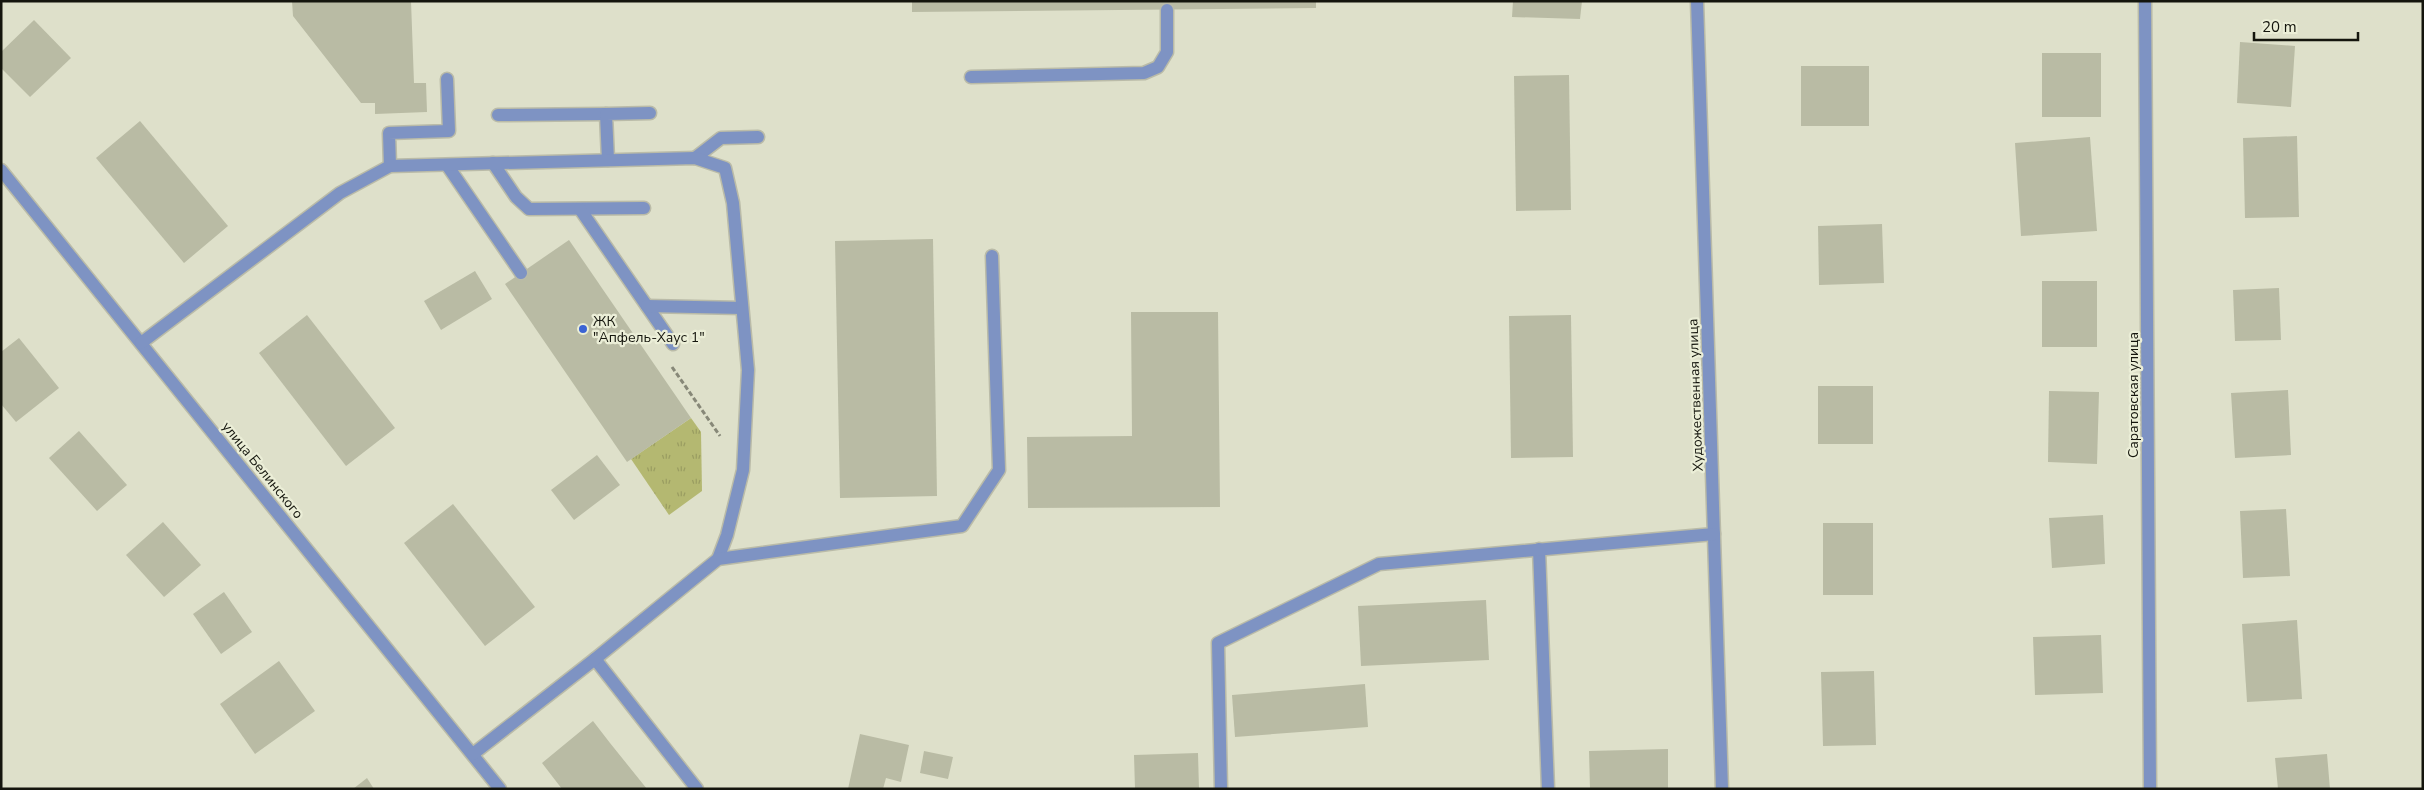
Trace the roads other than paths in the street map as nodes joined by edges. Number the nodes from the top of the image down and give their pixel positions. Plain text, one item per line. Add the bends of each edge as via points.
1 (1697, 1) edge
2 (2145, 1) edge
3 (1167, 10) dead end
4 (971, 77) dead end
5 (447, 79) dead end
6 (650, 113) dead end
7 (606, 114) junction
8 (498, 115) dead end
9 (758, 137) dead end
10 (694, 158) junction
11 (608, 160) junction
12 (493, 163) junction
13 (447, 164) junction
14 (390, 166) junction
15 (1, 170) edge
16 (644, 208) dead end
17 (580, 209) junction
18 (992, 256) dead end
19 (521, 273) dead end
20 (647, 306) junction
21 (742, 308) junction
22 (141, 343) junction
23 (672, 344) road end
24 (1714, 534) junction
25 (1539, 550) junction
26 (718, 559) junction
27 (596, 659) junction
28 (473, 754) junction
29 (500, 789) edge
30 (697, 789) edge
31 (1221, 789) edge
32 (1548, 789) edge
33 (1722, 789) edge
34 (2150, 789) edge

1 - 24 street, Художественная улица
2 - 34 street, Саратовская улица
3 - 4 street via 1167,52 1158,67 1144,73
5 - 14 street via 449,131 389,133
6 - 7 street
7 - 8 street
7 - 11 street
9 - 10 street via 721,138
10 - 11 street
10 - 21 street via 725,168 733,203
11 - 12 street
12 - 13 street
12 - 17 street via 516,197 530,209
13 - 14 street
13 - 19 street
14 - 22 street via 340,193
15 - 22 street, улица Белинского
16 - 17 street
17 - 20 street
18 - 26 street via 999,470 962,526
20 - 21 street
20 - 23 street
21 - 26 street via 748,370 743,470
22 - 28 street, улица Белинского
24 - 25 street
24 - 33 street, Художественная улица
25 - 31 street via 1379,564 1218,643
25 - 32 street
26 - 27 street
27 - 28 street
27 - 30 street
28 - 29 street, улица Белинского

